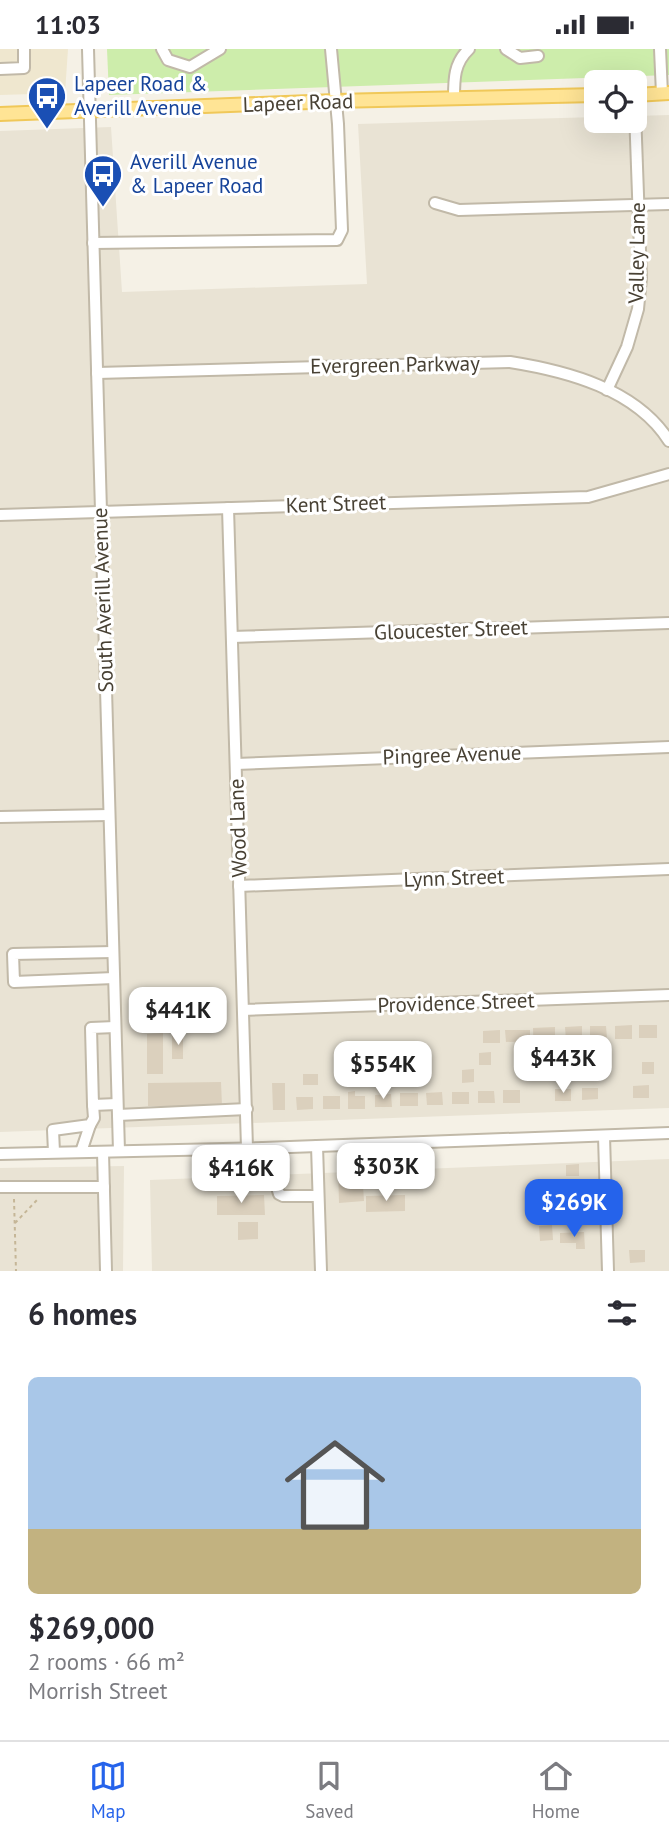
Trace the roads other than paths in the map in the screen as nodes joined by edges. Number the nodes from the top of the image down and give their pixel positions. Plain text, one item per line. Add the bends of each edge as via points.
1 (24, 49) edge
2 (88, 49) edge
3 (162, 49) edge
4 (220, 49) edge
5 (331, 49) edge
6 (469, 49) edge
7 (506, 49) edge
8 (660, 49) edge
9 (538, 56) dead end
10 (0, 69) edge
11 (666, 94) edge
12 (584, 95) edge
13 (647, 95) edge
14 (454, 98) junction
15 (335, 101) junction
16 (89, 111) junction
17 (0, 114) edge
18 (636, 133) edge
19 (435, 203) dead end
20 (669, 204) edge
21 (638, 205) junction
22 (93, 243) junction
23 (97, 373) junction
24 (607, 390) junction
25 (669, 442) edge
26 (669, 474) edge
27 (228, 507) junction
28 (100, 512) junction
29 (0, 515) edge
30 (669, 623) edge
31 (232, 638) junction
32 (669, 747) edge
33 (236, 764) junction
34 (109, 815) junction
35 (0, 817) edge
36 (669, 869) edge
37 (239, 886) junction
38 (113, 952) junction
39 (114, 978) junction
40 (669, 995) edge
41 (243, 1010) junction
42 (115, 1027) junction
43 (116, 1062) junction
44 (92, 1063) junction
45 (93, 1105) junction
46 (117, 1109) junction
47 (247, 1109) junction
48 (90, 1125) junction
49 (71, 1128) junction
50 (669, 1133) edge
51 (604, 1136) junction
52 (317, 1146) junction
53 (247, 1148) junction
54 (262, 1148) junction
55 (226, 1149) junction
56 (103, 1151) junction
57 (118, 1151) junction
58 (54, 1152) junction
59 (76, 1152) junction
60 (0, 1154) edge
61 (264, 1174) junction
62 (0, 1187) edge
63 (104, 1187) junction
64 (318, 1196) junction
65 (106, 1271) edge
66 (321, 1271) edge
67 (608, 1271) edge

1 - 10 street via 24,68
2 - 16 street, South Averill Avenue
3 - 4 street via 168,60 190,67
5 - 15 street
6 - 14 street via 456,67
7 - 9 street via 520,58
8 - 11 street
11 - 13 main road
12 - 14 main road, Lapeer Road
14 - 15 main road, Lapeer Road
15 - 16 main road, Lapeer Road
15 - 22 street via 342,230 337,240
16 - 17 main road, Lapeer Road
16 - 22 street, South Averill Avenue
18 - 21 street, Valley Lane
19 - 21 street via 459,209
20 - 21 street
21 - 24 street, Valley Lane via 638,309
22 - 23 street, South Averill Avenue
23 - 24 street, Evergreen Parkway via 510,362 544,367
23 - 28 street, South Averill Avenue
24 - 25 street, Evergreen Parkway via 635,405
26 - 27 street, Kent Street via 588,497
27 - 28 street, Kent Street
27 - 31 street, Wood Lane
28 - 29 street, Kent Street
28 - 34 street, South Averill Avenue
30 - 31 street, Gloucester Street
31 - 33 street, Wood Lane
32 - 33 street, Pingree Avenue
33 - 37 street, Wood Lane
34 - 35 street
34 - 38 street, South Averill Avenue
36 - 37 street, Lynn Street
37 - 41 street, Wood Lane
38 - 39 street, South Averill Avenue
38 - 39 street via 13,954 13,963 14,982
39 - 42 street, South Averill Avenue
40 - 41 street, Providence Street
41 - 47 street, Wood Lane
42 - 43 street, South Averill Avenue
42 - 44 street via 90,1028
43 - 44 street
43 - 46 street, South Averill Avenue
44 - 45 street
45 - 46 street
45 - 48 street
46 - 47 street
46 - 57 street, South Averill Avenue
47 - 53 street, Wood Lane
48 - 49 street
48 - 59 street
49 - 58 street via 53,1130
49 - 59 street
50 - 51 street
51 - 52 street
51 - 67 street
52 - 54 street
52 - 64 street
53 - 54 street
53 - 55 street
54 - 61 street
55 - 57 street
55 - 61 street via 227,1174
56 - 57 street
56 - 59 street
56 - 63 street
58 - 59 street
58 - 60 street
61 - 64 street via 274,1177 283,1196
62 - 63 street
63 - 65 street
64 - 66 street

